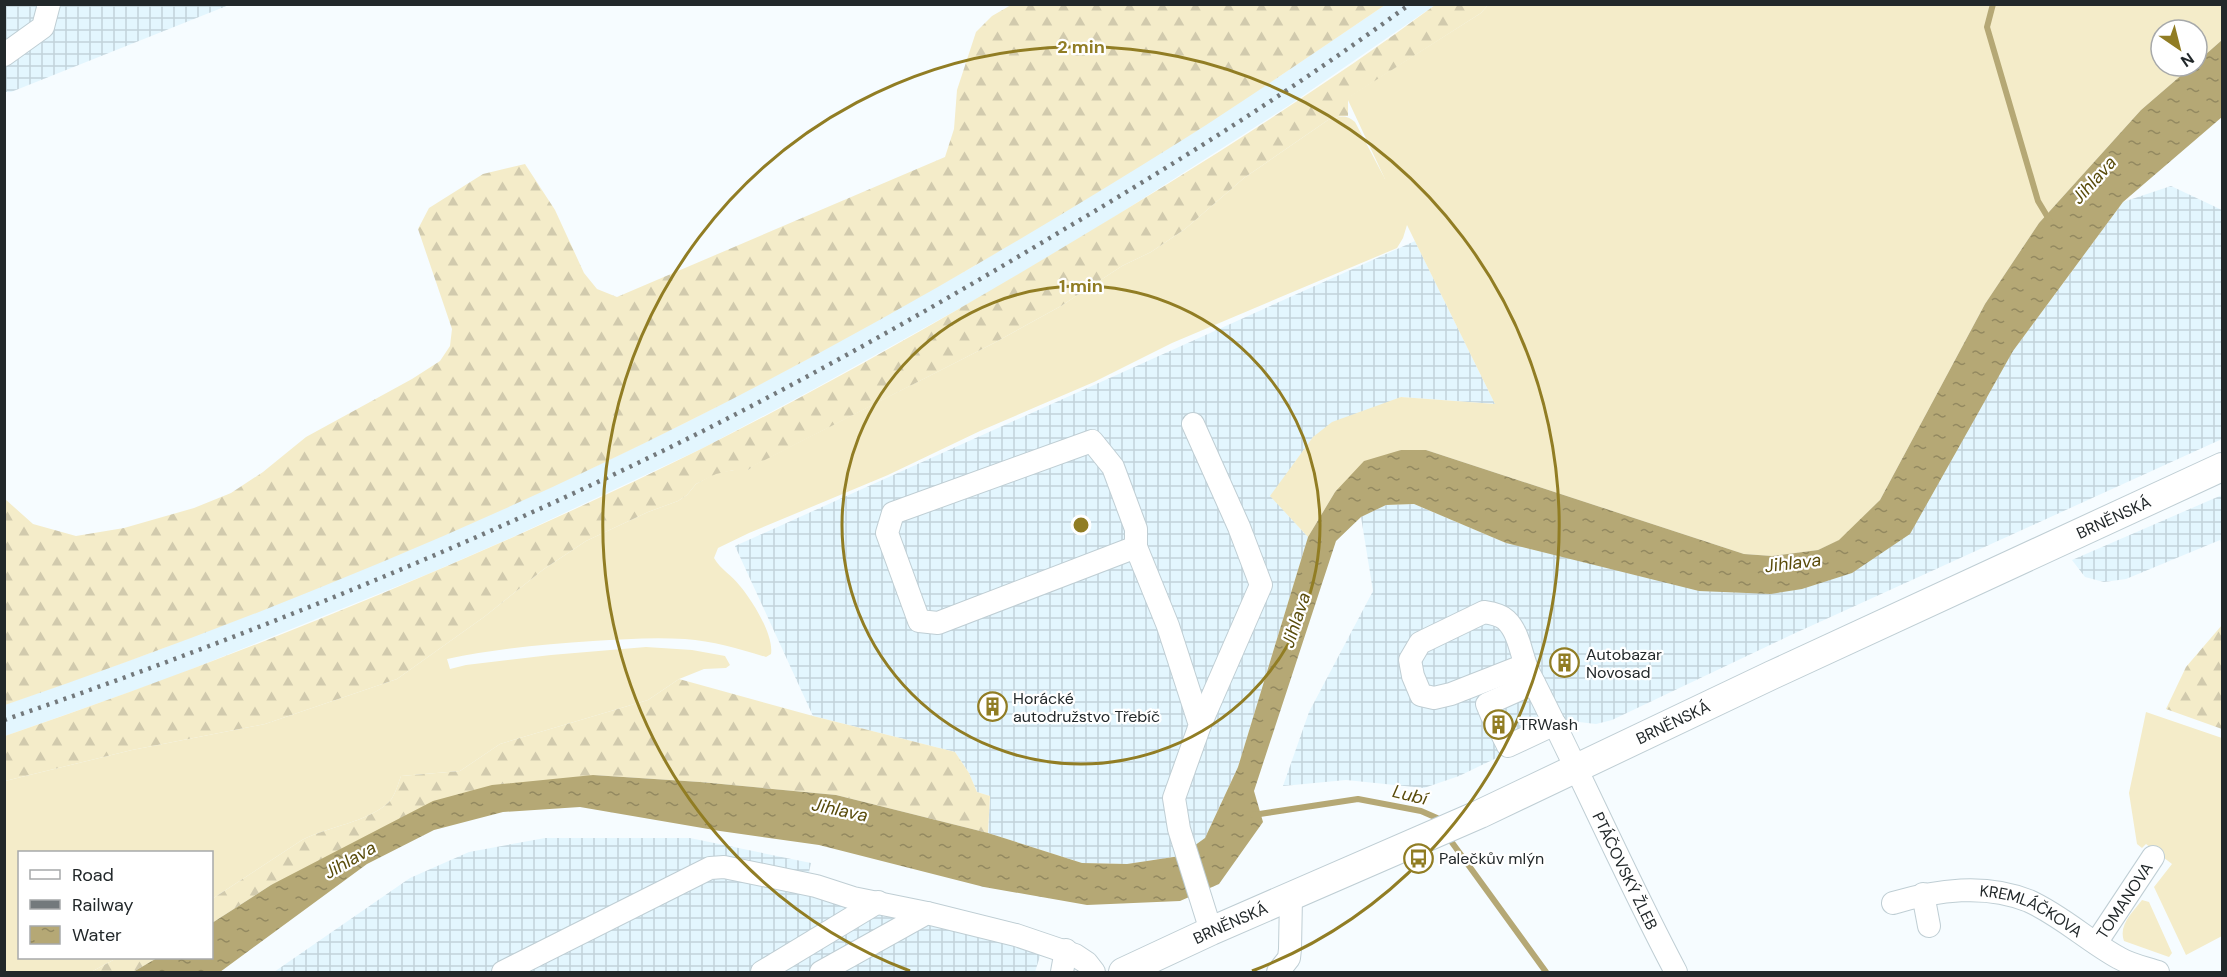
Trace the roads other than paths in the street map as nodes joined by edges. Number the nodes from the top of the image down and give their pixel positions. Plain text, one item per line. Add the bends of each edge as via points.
1 (49, 4) edge
2 (4, 55) edge
3 (1193, 424) dead end
4 (2223, 467) edge
5 (1136, 547) junction
6 (1530, 674) junction
7 (1555, 711) junction
8 (1200, 725) junction
9 (1578, 768) junction
10 (2153, 857) dead end
11 (1923, 894) junction
12 (1291, 897) junction
13 (878, 902) junction
14 (1893, 903) dead end
15 (927, 913) junction
16 (1929, 926) dead end
17 (1211, 932) junction
18 (2096, 943) junction
19 (1064, 961) edge
20 (503, 972) edge
21 (762, 972) edge
22 (821, 972) edge
23 (1094, 972) edge
24 (1123, 972) edge
25 (1278, 972) edge
26 (1676, 972) edge
27 (2158, 972) edge

1 - 2 street via 43,27
3 - 8 street via 1261,585
4 - 9 main road, BRNĚNSKÁ
5 - 5 street via 1136,529 1113,467 1092,441 893,513 887,533 920,621 938,623
5 - 8 street via 1168,626
6 - 6 street, PTÁČOVSKÝ ŽLEB via 1516,634 1505,619 1484,612 1420,643 1410,660 1421,695 1434,698
6 - 7 street, PTÁČOVSKÝ ŽLEB
6 - 7 street via 1487,704 1508,746
7 - 9 street, PTÁČOVSKÝ ŽLEB
8 - 17 street via 1174,798 1179,830
9 - 12 main road, BRNĚNSKÁ
9 - 26 street, PTÁČOVSKÝ ŽLEB
10 - 18 street, TOMANOVA
11 - 14 street, KREMLÁČKOVA
11 - 16 street
11 - 18 street, KREMLÁČKOVA via 1989,891 2029,901
12 - 17 main road, BRNĚNSKÁ
12 - 25 street via 1290,949
13 - 15 street
13 - 20 street via 724,867 710,868
13 - 21 street
15 - 19 street via 1016,935
15 - 22 street
17 - 24 main road, BRNĚNSKÁ
18 - 27 street, KREMLÁČKOVA via 2121,959
19 - 23 street via 1082,959

